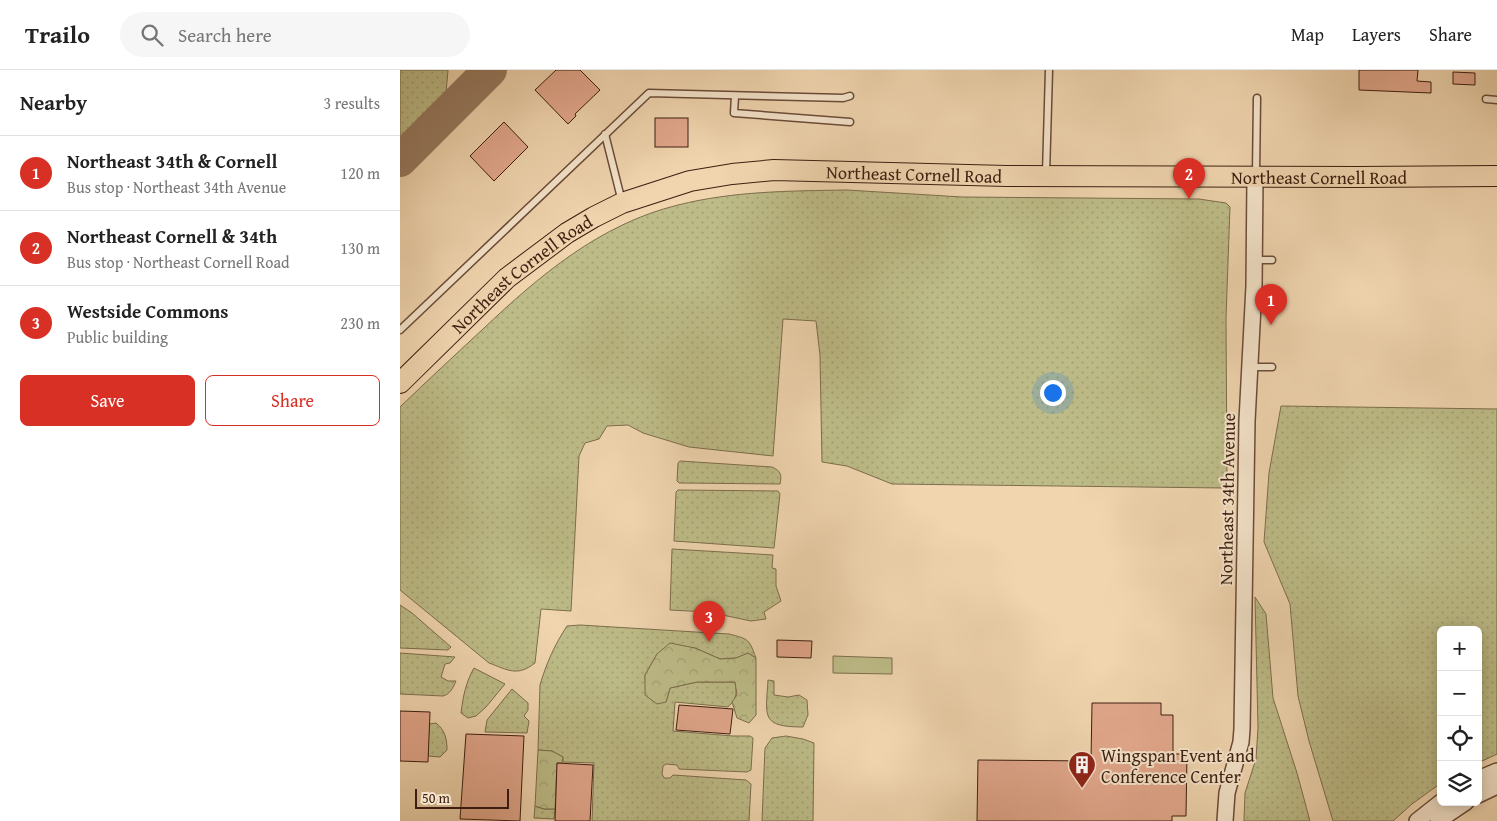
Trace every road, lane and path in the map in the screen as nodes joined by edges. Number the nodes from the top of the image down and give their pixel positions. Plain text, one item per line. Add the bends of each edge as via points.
1 (1049, 70) edge
2 (735, 96) junction
3 (850, 96) dead end
4 (1257, 98) dead end
5 (1486, 99) dead end
6 (1497, 100) edge
7 (850, 122) dead end
8 (605, 134) junction
9 (1046, 176) junction
10 (1497, 176) edge
11 (1256, 177) junction
12 (622, 203) junction
13 (1254, 260) junction
14 (1272, 260) dead end
15 (400, 330) edge
16 (1250, 367) junction
17 (1272, 367) dead end
18 (400, 383) edge
19 (1497, 771) edge
20 (1482, 777) edge
21 (1497, 786) edge
22 (1482, 793) edge
23 (1437, 805) edge
24 (1460, 806) edge
25 (1225, 821) edge
26 (1417, 821) edge
27 (1438, 821) edge

1 - 9 lane
2 - 3 lane
2 - 7 lane via 734,113
2 - 8 lane via 649,93
4 - 11 lane
5 - 6 lane
8 - 12 lane
8 - 15 lane
9 - 11 highway, Northeast Cornell Road
9 - 12 highway, Northeast Cornell Road via 774,170 690,181
10 - 11 highway, Northeast Cornell Road
11 - 13 street, Northeast 34th Avenue
12 - 18 highway, Northeast Cornell Road via 567,233 507,278
13 - 14 lane
13 - 16 street, Northeast 34th Avenue
16 - 17 lane
16 - 25 street, Northeast 34th Avenue via 1242,729 1227,793
19 - 20 street
21 - 22 street
23 - 26 street
24 - 27 street

